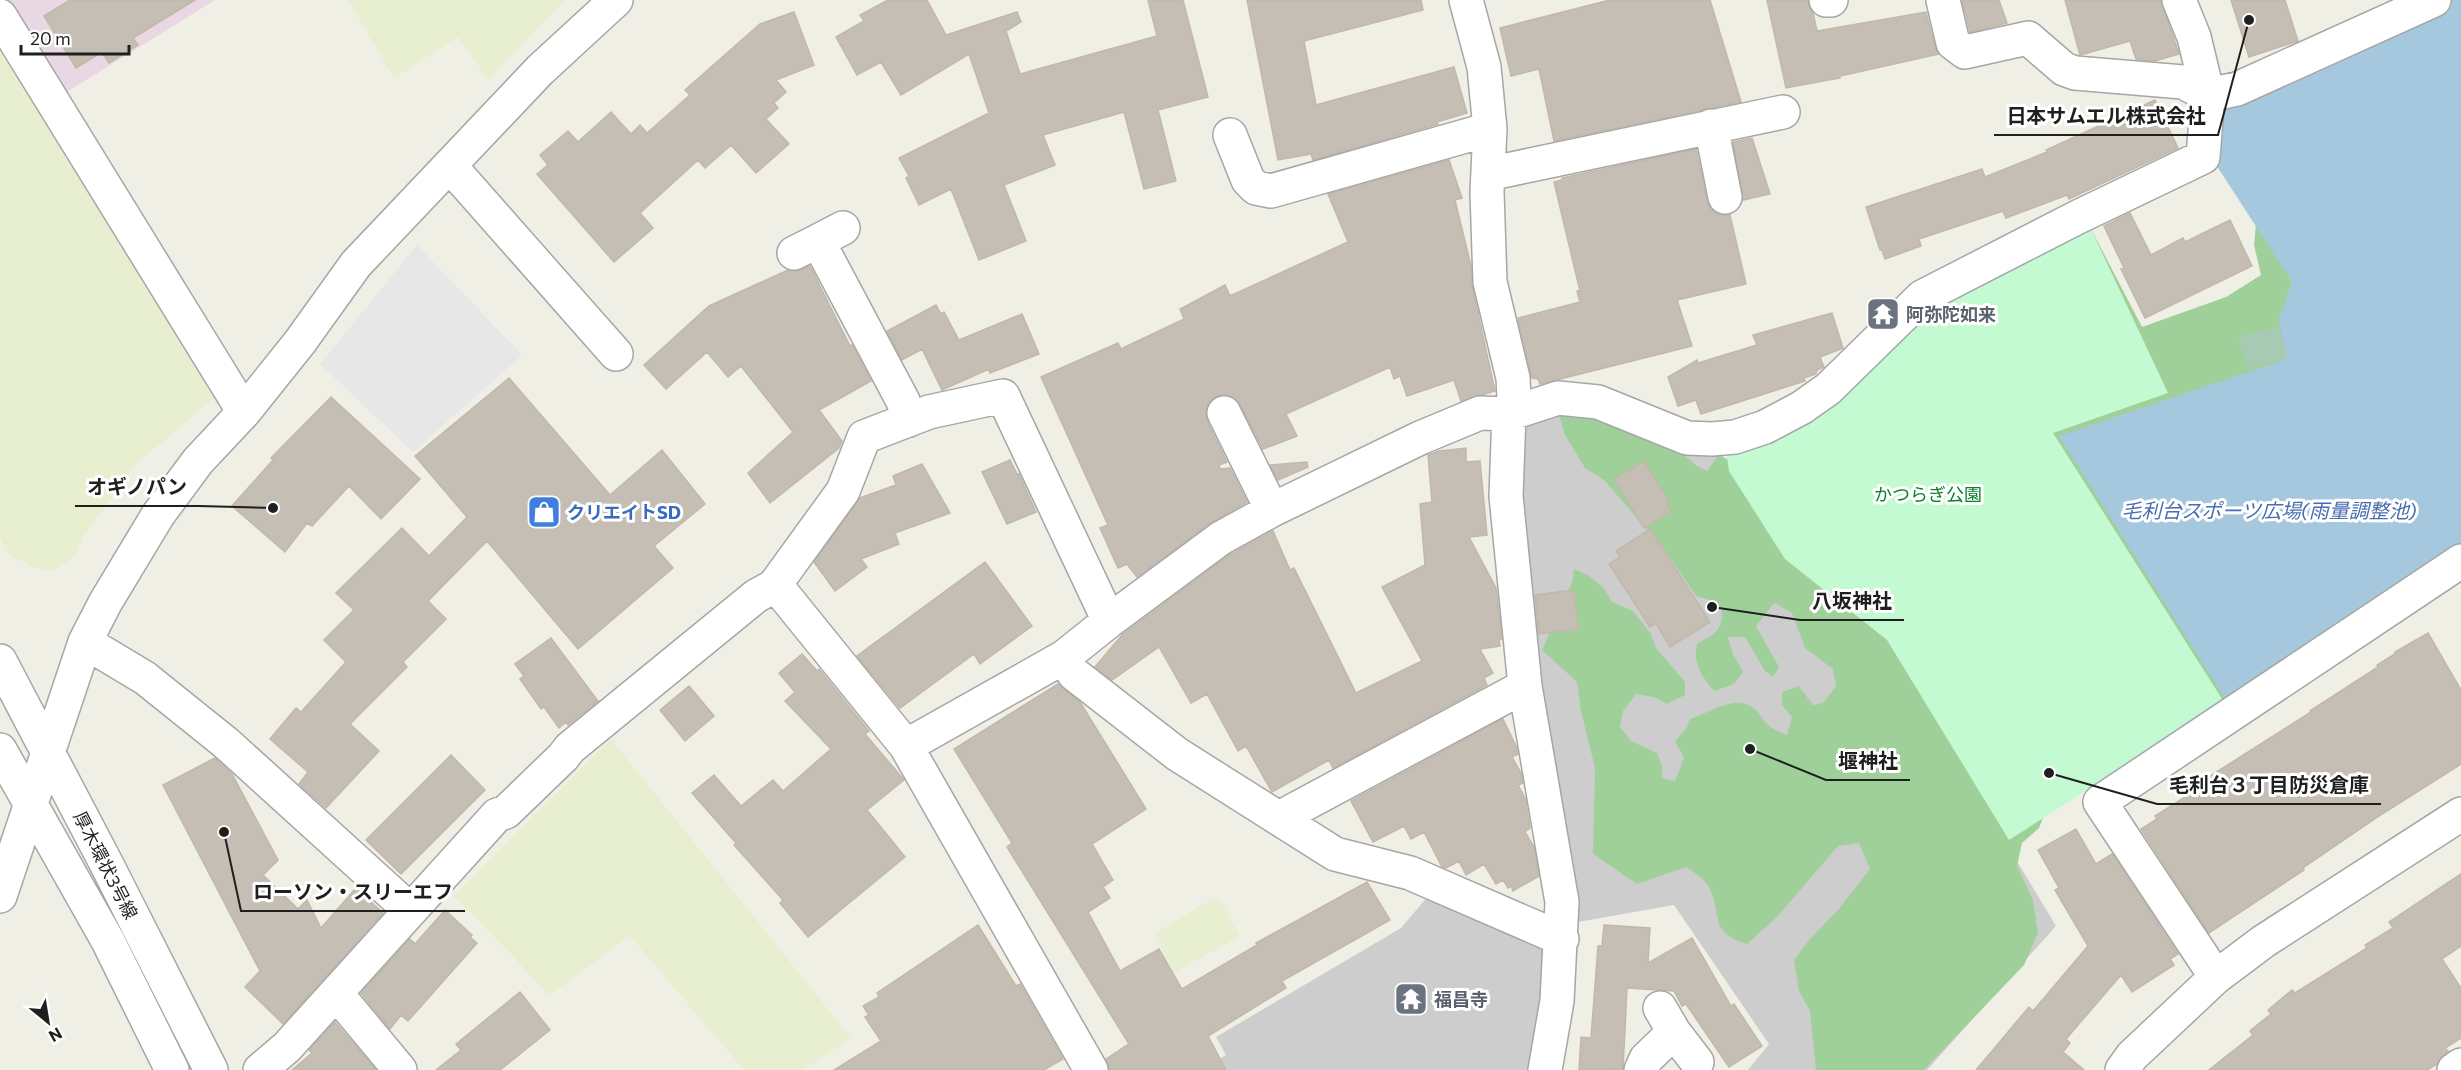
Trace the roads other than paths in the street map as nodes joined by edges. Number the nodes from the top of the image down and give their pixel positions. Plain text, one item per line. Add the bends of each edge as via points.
1 (616, 0) edge
2 (1466, 0) edge
3 (1826, 0) edge
4 (1831, 0) edge
5 (1943, 0) edge
6 (2179, 0) edge
7 (2434, 0) edge
8 (0, 16) edge
9 (2208, 95) junction
10 (1783, 112) dead end
11 (1711, 126) junction
12 (1490, 129) junction
13 (1230, 135) dead end
14 (450, 166) junction
15 (1488, 174) junction
16 (1725, 197) dead end
17 (818, 240) dead end
18 (616, 354) dead end
19 (244, 412) junction
20 (1224, 414) dead end
21 (1509, 414) junction
22 (909, 420) junction
23 (1272, 510) junction
24 (2461, 561) edge
25 (774, 586) junction
26 (1109, 621) junction
27 (85, 642) junction
28 (1064, 657) junction
29 (0, 662) edge
30 (1525, 686) junction
31 (906, 746) junction
32 (0, 750) edge
33 (48, 753) junction
34 (31, 805) junction
35 (1279, 818) junction
36 (2460, 818) edge
37 (0, 896) edge
38 (410, 910) junction
39 (1562, 939) junction
40 (2216, 977) junction
41 (336, 993) junction
42 (1696, 1062) dead end
43 (2461, 1065) edge
44 (172, 1070) edge
45 (211, 1070) edge
46 (260, 1070) edge
47 (400, 1070) edge
48 (1091, 1070) edge
49 (1545, 1070) edge
50 (1641, 1070) edge
51 (2122, 1070) edge
52 (2454, 1070) edge

1 - 14 street via 540,70
2 - 12 street via 1484,67
3 - 4 street
5 - 9 street via 1953,43 1965,52 2028,38 2064,69 2075,73 2183,82
6 - 9 street via 2194,37
7 - 9 street via 2237,88
8 - 19 street
9 - 21 street via 2203,157 1922,297 1828,389 1765,427 1735,437 1687,438 1598,402 1558,398
10 - 11 street
11 - 15 street
11 - 16 street
12 - 13 street via 1271,191 1256,188 1248,180
12 - 15 street
14 - 18 street
14 - 19 street via 356,264
15 - 21 street via 1490,282 1513,378 1514,399
17 - 22 street via 903,401
19 - 27 street via 198,460 158,515
20 - 23 street
21 - 23 street via 1480,413
21 - 30 street via 1506,496
22 - 25 street via 864,437 843,491
22 - 26 street via 1003,396
23 - 26 street via 1221,538
24 - 40 street via 2100,802
25 - 31 street
25 - 38 street via 756,596 570,748 506,812 497,815
26 - 28 street
27 - 33 street
27 - 38 street via 145,678 226,743
28 - 31 street
28 - 35 street via 1074,674 1177,754
29 - 33 street, 厚木環状3号線
30 - 35 street
30 - 39 street via 1562,902
31 - 48 street
32 - 34 street, 厚木環状3号線
33 - 34 street
33 - 45 street, 厚木環状3号線
34 - 37 street
34 - 44 street, 厚木環状3号線 via 108,941
35 - 39 street via 1335,854 1410,873
36 - 40 street via 2264,941
38 - 41 street
39 - 49 street via 1557,1001
40 - 51 street
41 - 46 street via 287,1047
41 - 47 street
42 - 50 street via 1667,1020
43 - 52 street

